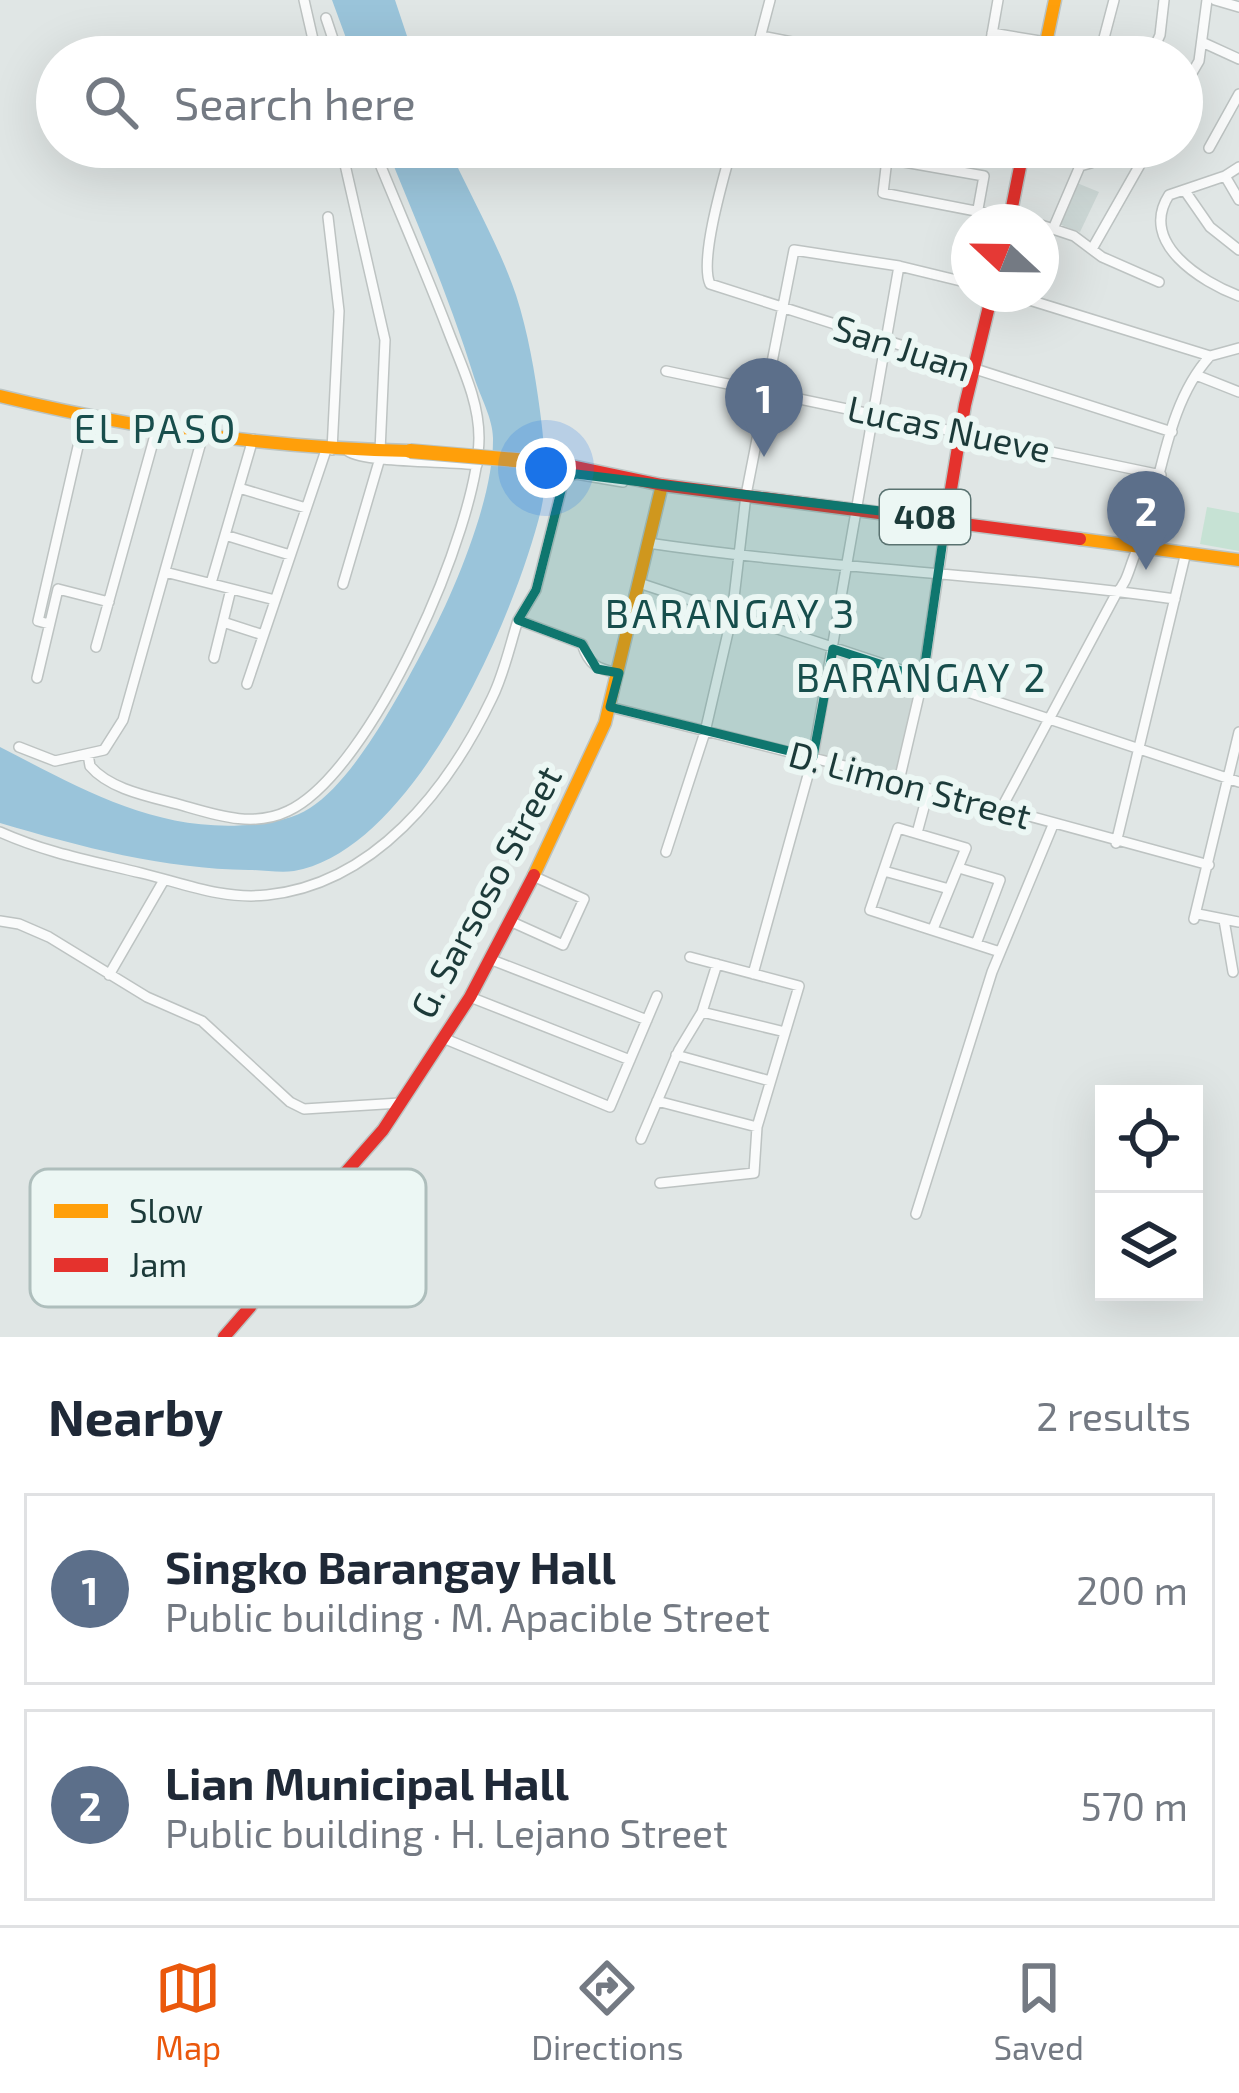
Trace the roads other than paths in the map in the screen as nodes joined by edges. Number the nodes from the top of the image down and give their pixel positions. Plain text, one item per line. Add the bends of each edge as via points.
1 (304, 0) edge
2 (770, 0) edge
3 (998, 0) edge
4 (1055, 0) edge
5 (1114, 0) edge
6 (1164, 0) edge
7 (1211, 0) edge
8 (1239, 8) edge
9 (326, 18) dead end
10 (992, 33) junction
11 (312, 36) edge
12 (332, 36) edge
13 (761, 36) edge
14 (992, 36) edge
15 (1001, 36) edge
16 (1047, 36) edge
17 (1105, 36) edge
18 (1160, 36) edge
19 (1204, 43) joint
20 (1239, 58) edge
21 (1239, 94) edge
22 (1209, 148) dead end
23 (1239, 167) edge
24 (346, 168) edge
25 (381, 168) edge
26 (726, 168) edge
27 (886, 168) edge
28 (938, 168) edge
29 (1020, 168) edge
30 (1079, 168) edge
31 (1138, 168) edge
32 (1226, 176) junction
33 (1185, 190) junction
34 (1239, 200) edge
35 (1012, 204) edge
36 (1059, 205) edge
37 (978, 209) joint
38 (328, 217) dead end
39 (1059, 231) edge
40 (1092, 248) junction
41 (1239, 250) edge
42 (899, 266) junction
43 (951, 279) edge
44 (1159, 282) dead end
45 (1239, 296) edge
46 (1059, 309) edge
47 (784, 310) junction
48 (988, 312) edge
49 (887, 343) junction
50 (1239, 348) edge
51 (1210, 356) junction
52 (666, 370) dead end
53 (974, 371) junction
54 (1196, 375) junction
55 (766, 391) junction
56 (1239, 392) edge
57 (0, 396) edge
58 (872, 414) junction
59 (85, 416) junction
60 (157, 428) junction
61 (960, 430) junction
62 (1172, 432) junction
63 (204, 434) junction
64 (254, 439) junction
65 (336, 450) junction
66 (380, 454) junction
67 (477, 465) junction
68 (1160, 475) junction
69 (637, 481) junction
70 (662, 485) junction
71 (239, 488) junction
72 (746, 495) junction
73 (306, 508) junction
74 (855, 508) junction
75 (946, 519) junction
76 (225, 535) junction
77 (648, 543) junction
78 (1138, 546) junction
79 (1186, 552) junction
80 (290, 555) junction
81 (740, 556) junction
82 (1239, 560) edge
83 (845, 565) junction
84 (164, 572) junction
85 (939, 574) junction
86 (211, 583) junction
87 (639, 583) junction
88 (343, 584) dead end
89 (231, 589) junction
90 (1120, 591) junction
91 (1175, 598) junction
92 (275, 600) junction
93 (110, 602) junction
94 (732, 615) junction
95 (518, 620) junction
96 (223, 622) junction
97 (49, 625) junction
98 (263, 635) junction
99 (96, 647) dead end
100 (833, 649) junction
101 (214, 658) dead end
102 (618, 673) junction
103 (37, 678) dead end
104 (923, 678) junction
105 (247, 684) dead end
106 (610, 707) junction
107 (1046, 721) junction
108 (705, 732) junction
109 (1239, 732) edge
110 (19, 747) dead end
111 (1137, 752) junction
112 (88, 754) junction
113 (813, 757) junction
114 (898, 781) junction
115 (1234, 781) edge
116 (929, 789) junction
117 (1001, 809) junction
118 (1053, 824) junction
119 (0, 832) edge
120 (916, 833) junction
121 (1116, 843) junction
122 (666, 852) dead end
123 (1209, 865) junction
124 (959, 868) junction
125 (884, 871) junction
126 (533, 876) junction
127 (164, 880) junction
128 (950, 890) junction
129 (1224, 920) junction
130 (0, 921) edge
131 (512, 922) junction
132 (1239, 922) edge
133 (933, 929) junction
134 (976, 944) junction
135 (1000, 952) junction
136 (690, 957) dead end
137 (491, 960) junction
138 (717, 964) junction
139 (1232, 972) dead end
140 (753, 974) junction
141 (109, 975) junction
142 (657, 996) dead end
143 (470, 997) junction
144 (702, 1012) junction
145 (647, 1020) junction
146 (784, 1032) junction
147 (443, 1038) junction
148 (676, 1055) junction
149 (630, 1060) junction
150 (770, 1081) junction
151 (657, 1101) junction
152 (400, 1103) junction
153 (757, 1127) junction
154 (641, 1139) dead end
155 (348, 1169) edge
156 (660, 1183) dead end
157 (916, 1214) dead end
158 (250, 1307) edge
159 (224, 1337) edge

1 - 11 street
2 - 13 street
3 - 10 street
4 - 16 street
5 - 17 street
6 - 18 street
7 - 8 street
7 - 19 street
9 - 12 street
10 - 14 street
10 - 15 street
19 - 20 street
21 - 22 street
23 - 32 street
24 - 66 street via 385,340
25 - 67 street via 469,385
26 - 47 street, San Juan via 705,274 710,284
27 - 37 street via 883,193
28 - 37 street via 984,176
29 - 35 street
30 - 36 street
31 - 40 street
32 - 33 street
32 - 34 street
33 - 41 street via 1210,227
33 - 45 street via 1163,204 1163,234 1189,270
38 - 65 street via 339,310
39 - 40 street
40 - 44 street
42 - 43 street
42 - 47 street via 794,250
42 - 49 street
46 - 51 street
47 - 49 street, San Juan
47 - 55 street
48 - 53 street
49 - 53 street, San Juan
49 - 58 street
50 - 51 street
51 - 54 street
52 - 55 street, Lucas Nueve
53 - 61 street
53 - 62 street, San Juan
54 - 56 street
54 - 62 street
55 - 58 street, Lucas Nueve
55 - 72 street
57 - 59 street, 408
58 - 61 street, Lucas Nueve
58 - 74 street
59 - 60 street, 408
59 - 97 street via 38,621
60 - 63 street, 408
60 - 93 street
61 - 68 street, Lucas Nueve
61 - 75 street
62 - 68 street
63 - 64 street, 408
63 - 84 street
64 - 65 street, 408
64 - 71 street
65 - 66 street, 408
65 - 73 street
66 - 67 street
66 - 69 street, 408, bridge via 562,464
66 - 88 street
67 - 112 street via 464,528 422,628 384,699 314,793 262,818 216,816 112,782 95,773
68 - 78 street
69 - 70 street, 408
69 - 95 street via 564,479 536,590
70 - 72 street, 408
70 - 77 street, G. Sarsoso Street
71 - 73 street
71 - 76 street
72 - 74 street, 408
72 - 81 street
73 - 80 street
74 - 75 street, 408
74 - 83 street
75 - 78 street, 408
75 - 85 street
76 - 80 street
76 - 86 street
77 - 81 street
77 - 87 street, G. Sarsoso Street
78 - 79 street, 408
78 - 90 street
79 - 82 street, 408
79 - 91 street
80 - 92 street
81 - 83 street
81 - 94 street
83 - 85 street
83 - 100 street
84 - 86 street
84 - 112 street via 123,720 104,750
85 - 90 street
85 - 104 street
86 - 89 street
87 - 94 street
87 - 102 street, G. Sarsoso Street
89 - 92 street
89 - 96 street
90 - 91 street
90 - 107 street
91 - 111 street
92 - 98 street
93 - 97 street via 59,588
93 - 99 street
94 - 100 street
94 - 108 street
95 - 102 street via 582,644 597,669
95 - 127 street via 494,695 467,744 372,856 317,886 265,896
96 - 98 street
96 - 101 street
97 - 103 street
98 - 105 street
100 - 104 street
100 - 113 street
102 - 106 street, G. Sarsoso Street
104 - 107 street
104 - 114 street
106 - 108 street, D. Limon Street
106 - 126 street, G. Sarsoso Street
107 - 111 street
107 - 117 street
108 - 113 street, D. Limon Street
108 - 122 street
109 - 115 street
110 - 112 street via 55,760
111 - 115 street
111 - 121 street
113 - 114 street, D. Limon Street
113 - 140 street
114 - 116 street, D. Limon Street
115 - 123 street
116 - 117 street, D. Limon Street
116 - 120 street
117 - 118 street, D. Limon Street
118 - 121 street, D. Limon Street
118 - 135 street
119 - 127 street via 40,850
120 - 124 street via 966,848
120 - 125 street via 898,827
121 - 123 street, D. Limon Street
123 - 129 street via 1196,916
124 - 128 street
124 - 134 street via 1000,880
125 - 128 street
125 - 133 street via 870,910
126 - 131 street, G. Sarsoso Street
126 - 131 street via 584,899 562,945
127 - 141 street
128 - 133 street
129 - 132 street
129 - 139 street
130 - 141 street via 49,938
131 - 137 street, G. Sarsoso Street
133 - 134 street
134 - 135 street
135 - 157 street
136 - 138 street
137 - 143 street, G. Sarsoso Street
137 - 145 street
138 - 140 street
138 - 144 street
140 - 146 street via 799,986
141 - 152 street via 202,1021 304,1109
142 - 145 street
143 - 147 street, G. Sarsoso Street
143 - 149 street
144 - 146 street
144 - 148 street
145 - 149 street
146 - 150 street
147 - 149 street via 610,1107
147 - 152 street, G. Sarsoso Street
148 - 150 street
148 - 151 street
150 - 153 street
151 - 153 street
151 - 154 street
152 - 155 street, G. Sarsoso Street
153 - 156 street via 754,1173
158 - 159 street, G. Sarsoso Street

